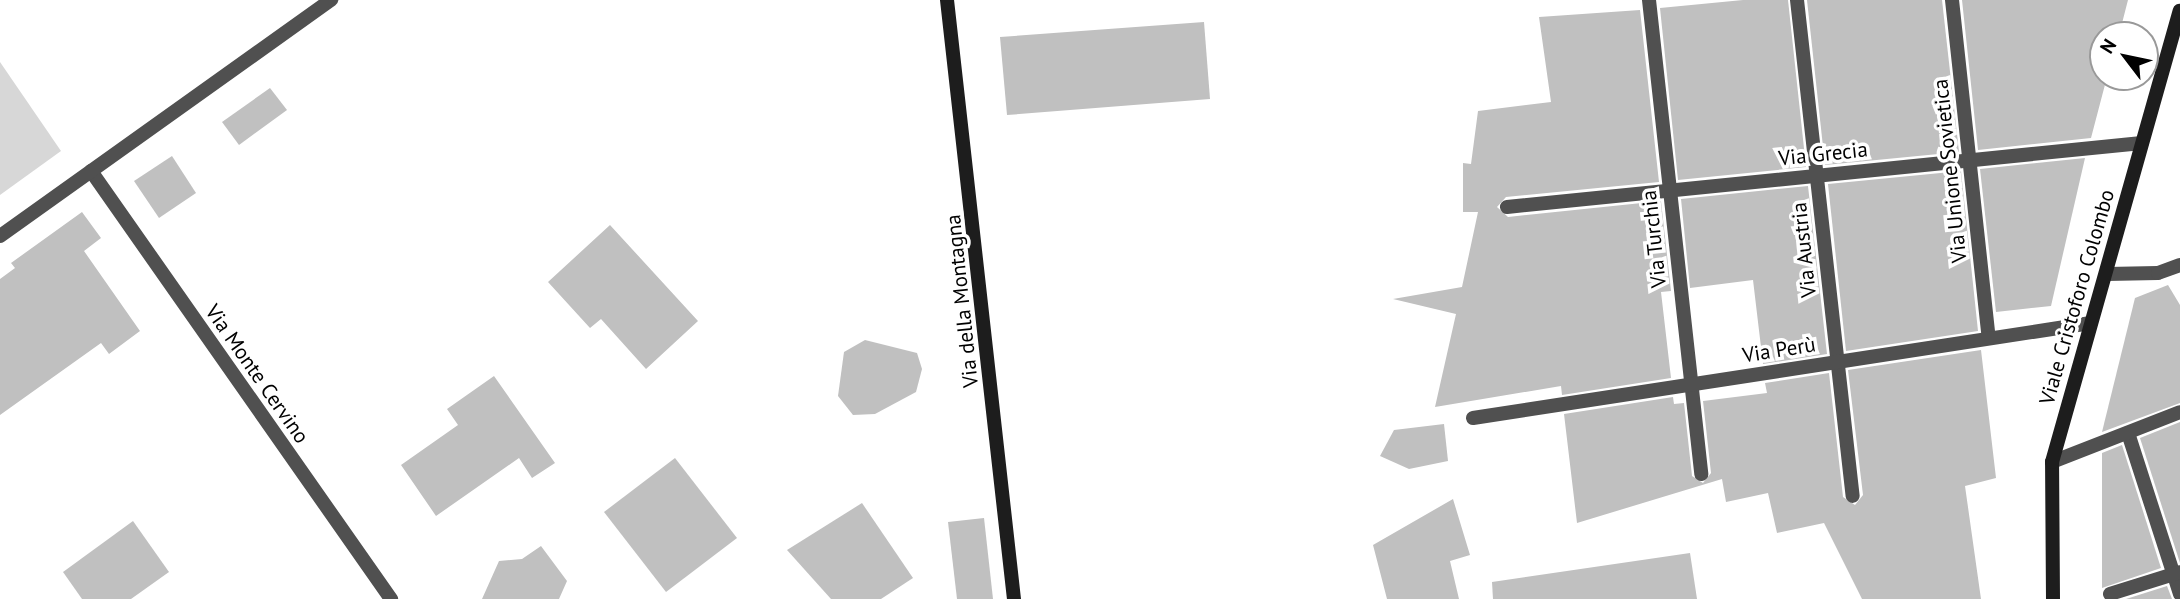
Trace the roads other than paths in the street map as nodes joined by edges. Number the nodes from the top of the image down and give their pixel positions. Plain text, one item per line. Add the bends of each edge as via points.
1 (331, 0) edge
2 (947, 0) edge
3 (1649, 0) edge
4 (1797, 0) edge
5 (1952, 0) edge
6 (2180, 11) edge
7 (2142, 143) junction
8 (1969, 161) junction
9 (91, 171) junction
10 (1817, 176) junction
11 (1670, 191) junction
12 (1507, 207) dead end
13 (0, 236) edge
14 (2180, 265) edge
15 (2107, 274) junction
16 (2091, 323) junction
17 (1989, 338) junction
18 (1838, 362) junction
19 (1691, 384) junction
20 (2180, 412) edge
21 (1473, 418) dead end
22 (2128, 433) junction
23 (2052, 462) junction
24 (1701, 474) dead end
25 (1853, 496) dead end
26 (2177, 573) edge
27 (2110, 594) dead end
28 (2180, 594) edge
29 (391, 599) edge
30 (1014, 599) edge
31 (2053, 599) edge

1 - 9 street
2 - 30 street, Via della Montagna
3 - 11 street, Via Turchia
4 - 10 street, Via Austria
5 - 8 street, Via Unione Sovietica
6 - 7 street, Viale Cristoforo Colombo
7 - 8 street, Via Grecia
7 - 15 street, Viale Cristoforo Colombo
8 - 10 street, Via Grecia
8 - 17 street, Via Unione Sovietica
9 - 13 street
9 - 29 street, Via Monte Cervino
10 - 11 street, Via Grecia
10 - 18 street, Via Austria
11 - 12 street, Via Grecia
11 - 19 street, Via Turchia
14 - 15 street via 2158,273
15 - 16 street, Viale Cristoforo Colombo
16 - 17 street, Via Perù
16 - 23 street, Viale Cristoforo Colombo
17 - 18 street, Via Perù
18 - 19 street, Via Perù
18 - 25 street, Via Austria
19 - 21 street, Via Perù
19 - 24 street, Via Turchia
20 - 22 street
22 - 23 street
22 - 26 street
23 - 31 street, Viale Cristoforo Colombo
26 - 27 street
26 - 28 street

